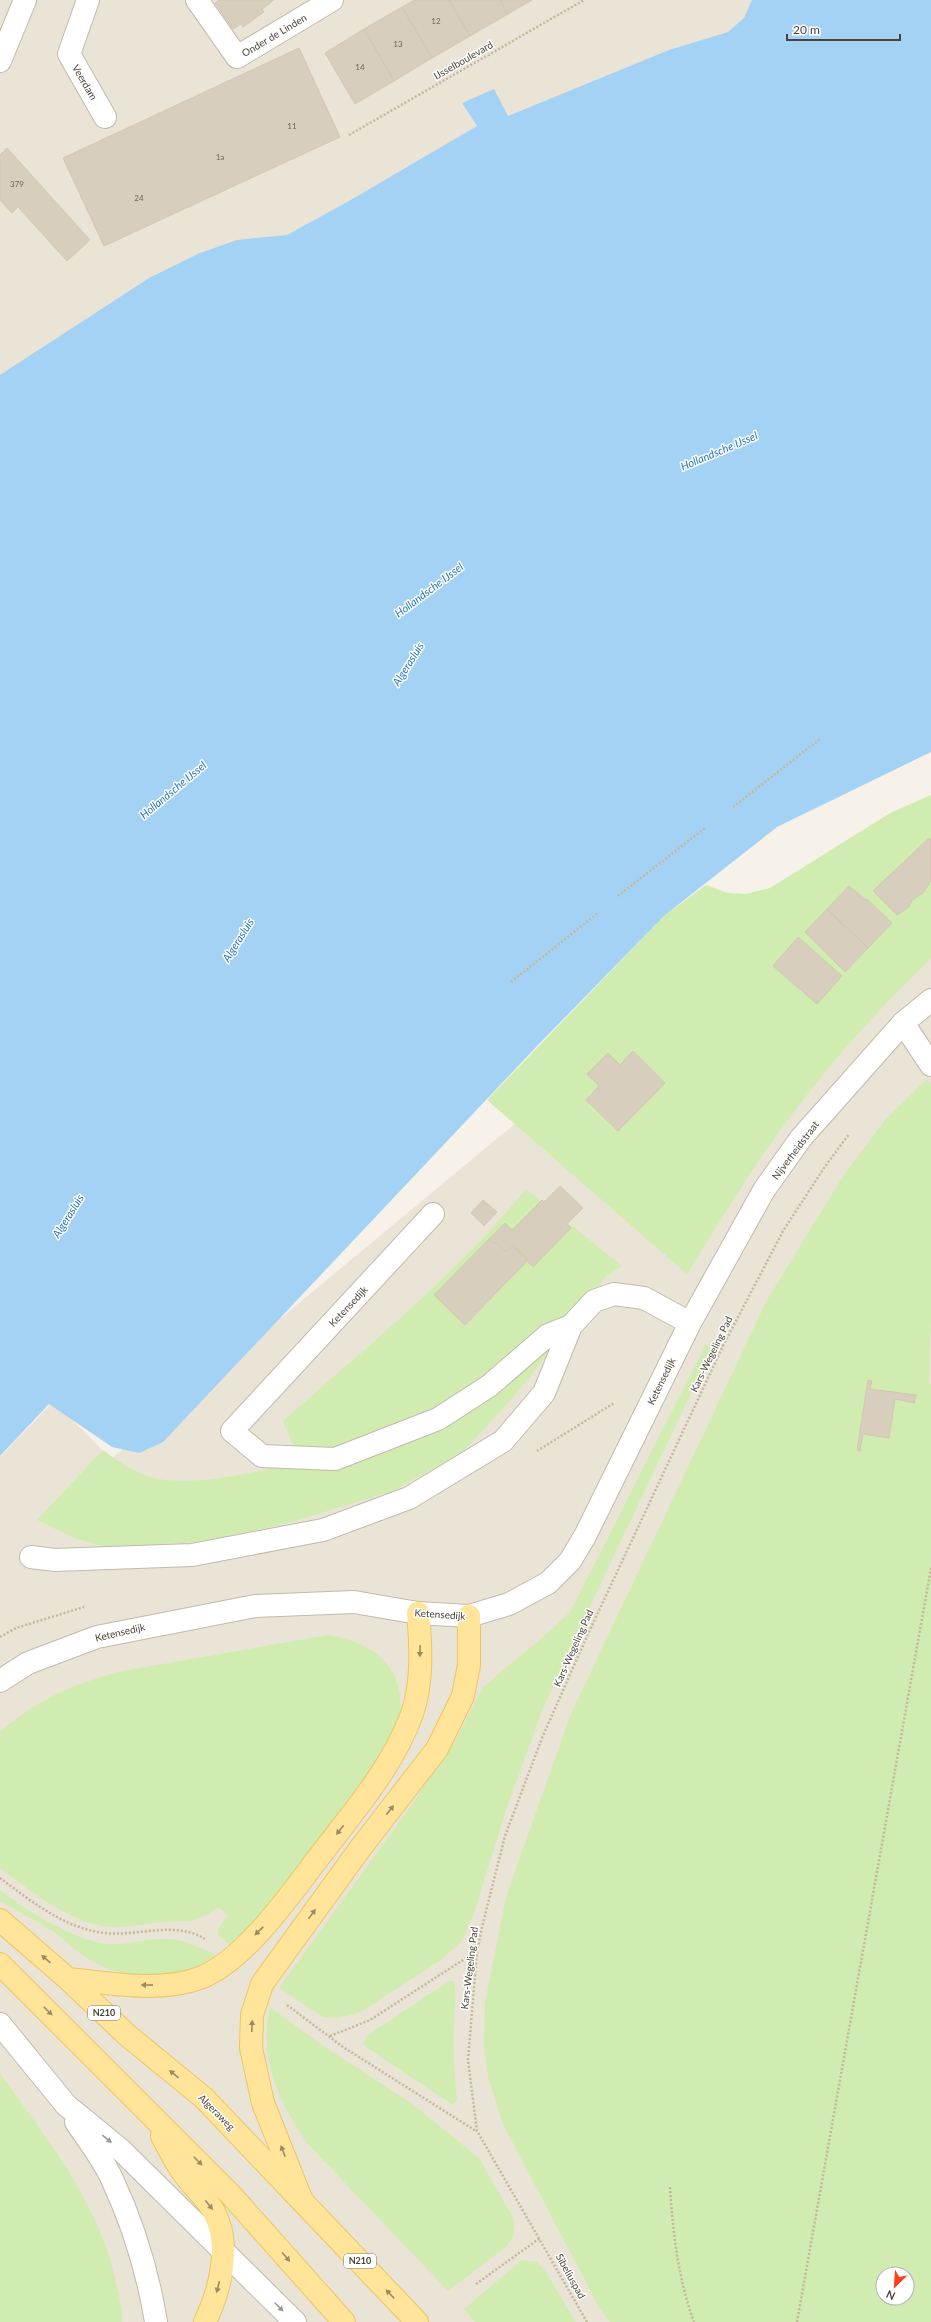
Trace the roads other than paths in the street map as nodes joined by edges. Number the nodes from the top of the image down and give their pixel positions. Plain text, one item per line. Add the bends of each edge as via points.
1 (25, 0) edge
2 (88, 0) edge
3 (197, 0) edge
4 (332, 0) edge
5 (0, 60) edge
6 (105, 117) dead end
7 (931, 1000) edge
8 (903, 1023) junction
9 (931, 1065) edge
10 (433, 1214) dead end
11 (690, 1323) junction
12 (571, 1326) junction
13 (31, 1557) dead end
14 (418, 1613) junction
15 (469, 1616) junction
16 (0, 1681) edge
17 (0, 1920) edge
18 (0, 1964) edge
19 (68, 1979) junction
20 (0, 2024) edge
21 (66, 2106) junction
22 (151, 2113) junction
23 (302, 2200) junction
24 (222, 2250) junction
25 (300, 2273) junction
26 (156, 2322) edge
27 (205, 2322) edge
28 (295, 2322) edge
29 (344, 2322) edge
30 (351, 2322) edge
31 (417, 2322) edge

1 - 5 street
2 - 6 street, Veerdam via 69,54
3 - 4 street, Onder de Linden via 237,57
7 - 8 street, Nijverheidstraat
8 - 9 street
8 - 11 street, Nijverheidstraat via 802,1138 769,1184
10 - 12 street, Ketensedijk via 232,1431 262,1456 335,1460 438,1419 489,1386 548,1335
11 - 12 street, Ketensedijk via 644,1298 614,1294 594,1301
11 - 15 street, Ketensedijk via 585,1536 570,1561 548,1583 509,1604
12 - 13 street, Ketensedijk via 544,1393 502,1441 409,1498 322,1530 192,1555 55,1560
14 - 15 street, Ketensedijk
14 - 16 street, Ketensedijk via 354,1602 255,1606 97,1637 28,1663
14 -> 19 main road via 420,1681 412,1714 396,1748 372,1788 269,1922 231,1958 201,1977 168,1986
23 -> 15 main road via 264,2103 251,2048 252,2015 262,1984 359,1850 437,1749 463,1696 469,1665
19 -> 17 main road, Algeraweg / N210
18 -> 22 main road
23 -> 19 main road, Algeraweg / N210 via 204,2098 127,2035
20 - 21 street
21 -> 24 street via 121,2150
21 - 26 street via 111,2177 132,2228 152,2297
22 -> 24 main road via 182,2171 214,2211 220,2227
22 -> 25 main road via 231,2195
31 -> 23 main road, Algeraweg / N210
24 -> 27 main road via 222,2271
24 -> 28 street
25 - 29 main road
25 - 30 street

